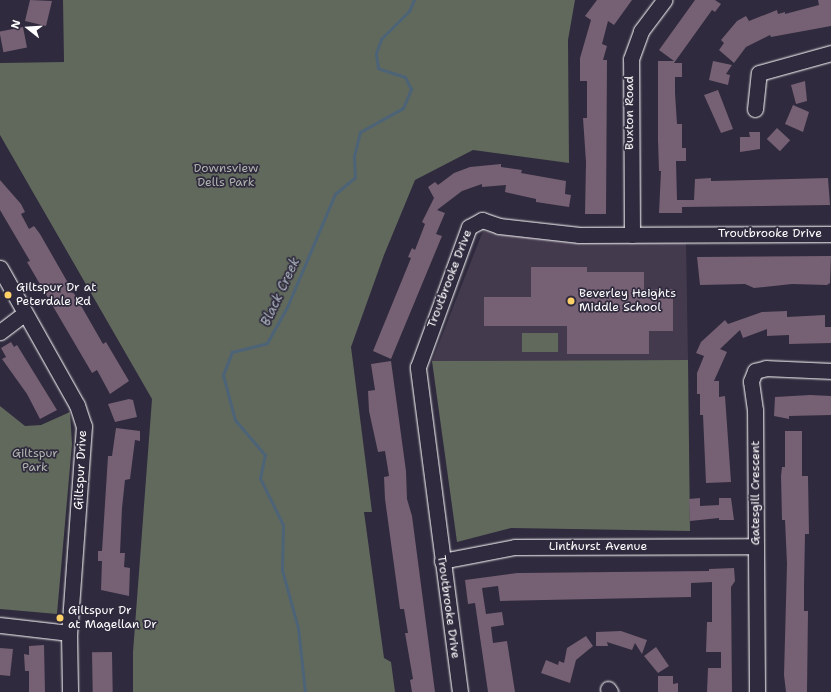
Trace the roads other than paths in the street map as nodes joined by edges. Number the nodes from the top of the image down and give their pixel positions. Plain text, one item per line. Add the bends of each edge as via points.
1 (664, 0) edge
2 (831, 53) edge
3 (755, 109) dead end
4 (831, 234) edge
5 (632, 235) junction
6 (0, 268) edge
7 (25, 313) junction
8 (0, 332) edge
9 (831, 371) edge
10 (756, 546) junction
11 (442, 561) junction
12 (0, 625) edge
13 (69, 633) junction
14 (70, 692) edge
15 (460, 692) edge
16 (757, 692) edge

1 - 5 street, Buxton Road via 641,31 631,59
2 - 3 street via 759,73
4 - 5 street, Troutbrooke Drive
5 - 11 street, Troutbrooke Drive via 579,235 499,226 482,220 469,227 418,367
6 - 7 street, Giltspur Drive
7 - 8 street
7 - 13 street, Giltspur Drive via 77,405 84,426
9 - 10 street, Gatesgill Crescent via 766,368 756,371 752,376
10 - 11 street, Linthurst Avenue via 515,548
10 - 16 street, Gatesgill Crescent
11 - 15 street, Troutbrooke Drive
12 - 13 street
13 - 14 street, Giltspur Drive

